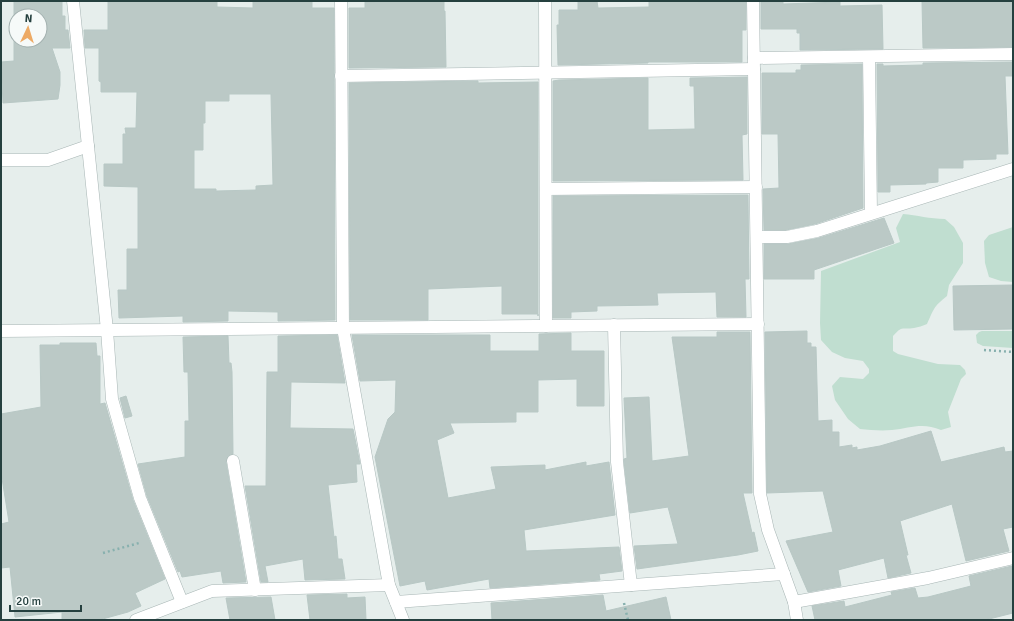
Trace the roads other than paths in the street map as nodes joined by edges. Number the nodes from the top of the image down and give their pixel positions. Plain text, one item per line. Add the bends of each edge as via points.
1 (73, 1) edge
2 (341, 1) edge
3 (545, 1) edge
4 (753, 1) edge
5 (1013, 54) edge
6 (869, 57) junction
7 (754, 64) junction
8 (545, 73) junction
9 (341, 76) junction
10 (88, 146) junction
11 (1, 160) edge
12 (1013, 169) edge
13 (756, 187) junction
14 (546, 189) junction
15 (871, 213) junction
16 (757, 237) junction
17 (758, 324) junction
18 (614, 325) junction
19 (546, 326) junction
20 (343, 328) junction
21 (106, 330) junction
22 (1, 331) edge
23 (233, 461) dead end
24 (1013, 558) edge
25 (784, 574) junction
26 (389, 585) junction
27 (631, 585) junction
28 (255, 590) junction
29 (182, 602) junction
30 (396, 602) junction
31 (794, 602) junction
32 (136, 620) edge
33 (403, 620) edge
34 (797, 620) edge

1 - 10 street
2 - 9 street
3 - 8 street
4 - 7 street
5 - 6 street
6 - 7 street
6 - 15 street
7 - 8 street
7 - 13 street
8 - 9 street
8 - 14 street
9 - 20 street
10 - 11 street via 48,160
10 - 21 street
12 - 15 street
13 - 14 street
13 - 16 street
14 - 19 street
15 - 16 street via 817,231 787,237
16 - 17 street
17 - 18 street
17 - 25 street via 760,494 768,530
18 - 19 street
18 - 27 street via 617,462
19 - 20 street
20 - 21 street
20 - 26 street
21 - 22 street
21 - 29 street via 112,399 140,498
23 - 28 street
24 - 31 street via 928,578
25 - 27 street
25 - 31 street
26 - 28 street
26 - 30 street
27 - 30 street
28 - 29 street via 212,591
29 - 32 street
30 - 33 street
31 - 34 street

